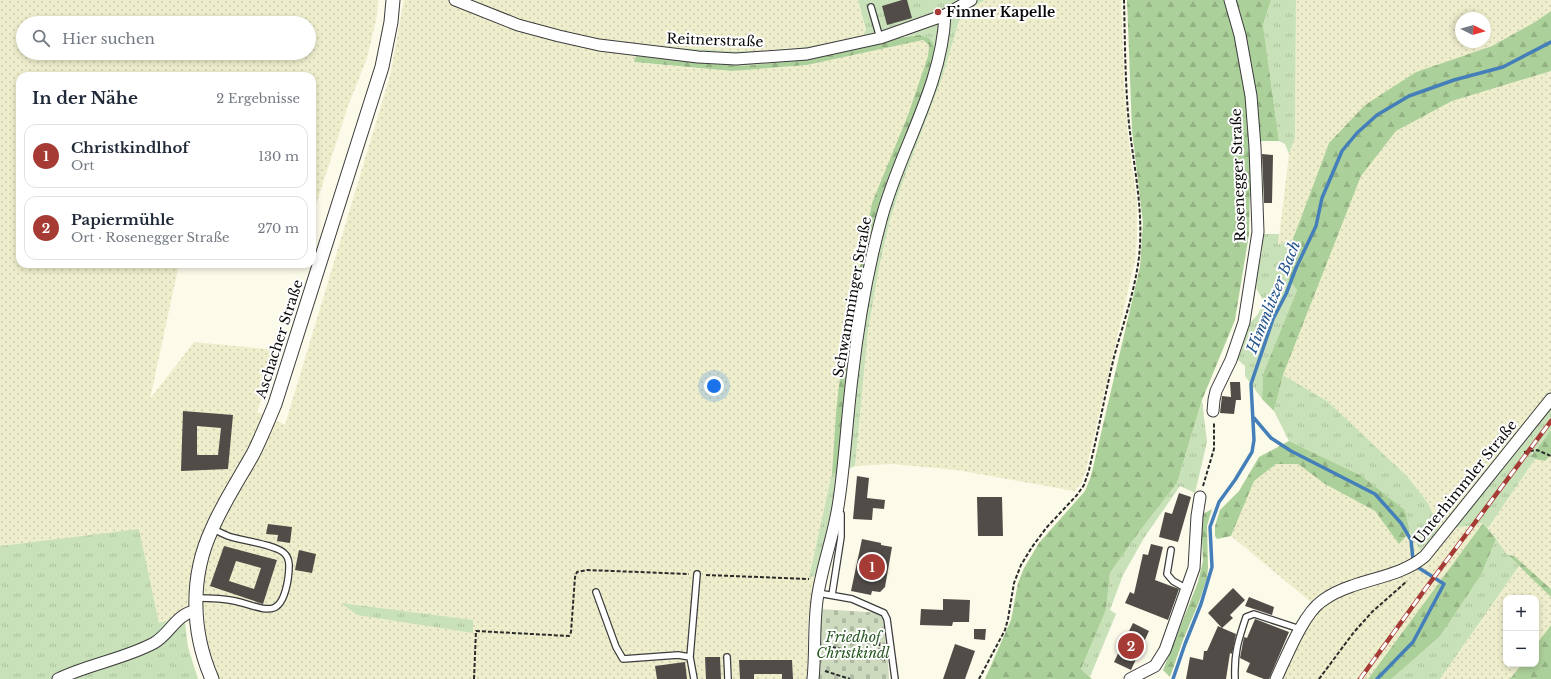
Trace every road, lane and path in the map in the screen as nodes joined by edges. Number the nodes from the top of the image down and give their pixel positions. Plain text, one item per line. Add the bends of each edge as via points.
1 (393, 0) edge
2 (455, 0) edge
3 (971, 0) edge
4 (1124, 0) edge
5 (1230, 0) edge
6 (871, 7) dead end
7 (945, 15) junction
8 (880, 38) junction
9 (1551, 399) edge
10 (1213, 411) joint
11 (1505, 456) junction
12 (1551, 456) edge
13 (1200, 497) joint
14 (839, 502) junction
15 (212, 528) junction
16 (1171, 550) dead end
17 (1412, 565) junction
18 (697, 574) junction
19 (820, 579) junction
20 (1187, 589) junction
21 (596, 592) dead end
22 (818, 593) junction
23 (832, 595) junction
24 (196, 598) junction
25 (195, 611) junction
26 (1300, 629) junction
27 (879, 632) dead end
28 (826, 646) dead end
29 (690, 657) junction
30 (728, 657) dead end
31 (880, 659) junction
32 (888, 661) dead end
33 (824, 675) dead end
34 (58, 679) edge
35 (212, 679) edge
36 (474, 679) edge
37 (694, 679) edge
38 (728, 679) edge
39 (814, 679) edge
40 (850, 679) edge
41 (895, 679) edge
42 (979, 679) edge
43 (1130, 679) edge
44 (1234, 679) edge
45 (1276, 679) edge
46 (1319, 679) edge

1 - 15 street, Aschacher Straße via 382,67 275,404 253,453
2 - 8 street, Reitnerstraße via 518,25 559,36 599,45 698,57 736,59 800,55
3 - 7 street, Reitnerstraße
4 - 42 path via 1129,124 1140,226 1139,257 1131,299 1084,485 1040,537 1021,565 1014,584 1005,630
5 - 10 street, Rosenegger Straße via 1240,35 1251,96 1258,232 1244,322 1231,360 1216,390
6 - 8 lane
7 - 8 street, Reitnerstraße
7 - 14 street, Schwamminger Straße via 940,52 925,102 881,219 856,345
9 - 11 street, Unterhimmler Straße
10 - 13 path via 1214,449
11 - 12 path via 1537,450
11 - 17 street, Unterhimmler Straße via 1431,550
13 - 20 street via 1194,568
14 - 19 street, Schwamminger Straße
14 - 23 lane via 841,537
15 - 24 street, Aschacher Straße via 201,557
15 - 24 lane via 228,536 283,552 288,557 287,581 282,598 270,610 223,599
16 - 20 lane via 1167,574
17 - 26 street, Unterhimmler Straße via 1381,578 1351,586 1322,601
17 - 46 path via 1407,582 1372,612
18 - 19 path
18 - 29 lane
18 - 36 path via 587,570 577,572 569,636 476,631
19 - 22 street, Schwamminger Straße
20 - 43 street via 1161,658 1155,666
21 - 29 lane via 616,647 623,659 678,655
22 - 23 lane
22 - 39 street, Schwamminger Straße via 814,628
23 - 41 lane via 884,613
24 - 25 street, Aschacher Straße
25 - 34 street via 182,616 165,635 140,650 88,666
25 - 35 street, Aschacher Straße via 203,654
26 - 44 lane via 1254,614 1246,617 1237,642
26 - 45 street, Unterhimmler Straße
27 - 31 path
28 - 31 path
29 - 37 lane
30 - 38 lane
31 - 32 path
33 - 40 path via 825,671

